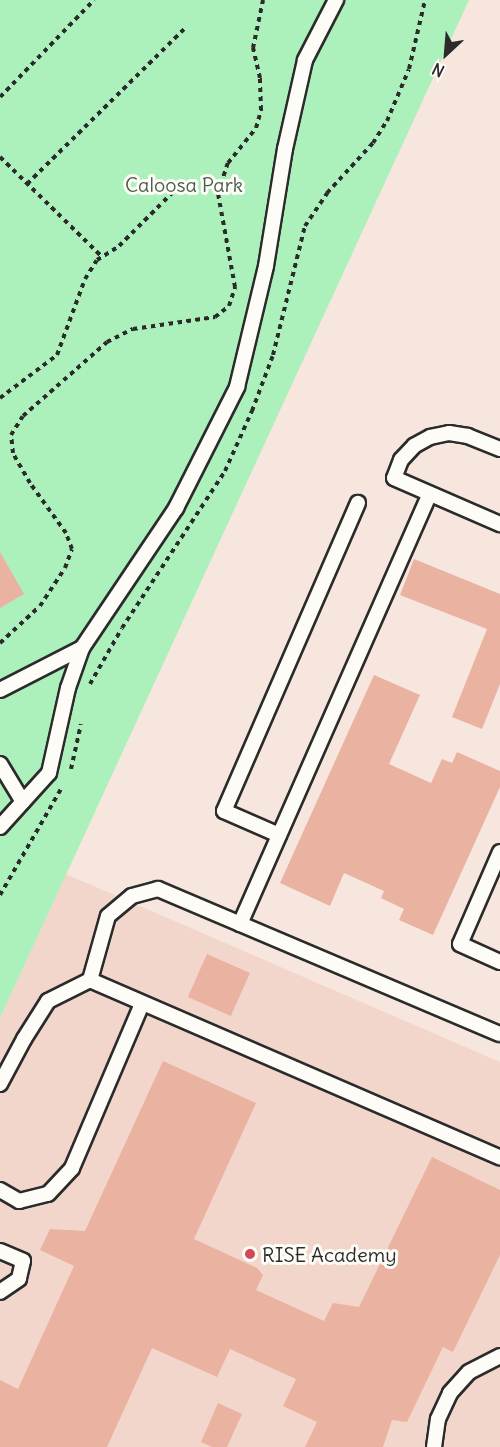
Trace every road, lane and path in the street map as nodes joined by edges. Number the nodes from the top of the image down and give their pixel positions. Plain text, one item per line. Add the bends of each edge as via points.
1 (94, 0) edge
2 (263, 0) edge
3 (336, 0) edge
4 (185, 28) dead end
5 (0, 97) edge
6 (0, 157) edge
7 (27, 184) junction
8 (172, 193) dead end
9 (102, 257) junction
10 (0, 398) edge
11 (500, 450) edge
12 (430, 494) junction
13 (358, 503) dead end
14 (500, 524) edge
15 (0, 643) edge
16 (82, 648) junction
17 (0, 690) edge
18 (0, 764) edge
19 (23, 802) junction
20 (0, 827) edge
21 (279, 836) junction
22 (500, 852) edge
23 (240, 924) junction
24 (500, 962) edge
25 (90, 980) junction
26 (142, 1004) junction
27 (500, 1034) edge
28 (0, 1084) edge
29 (500, 1157) edge
30 (0, 1190) edge
31 (0, 1251) edge
32 (0, 1292) edge
33 (500, 1356) edge
34 (434, 1447) edge

1 - 5 path
2 - 15 path via 253,48 260,78 261,110 256,128 228,163 218,193 235,287 229,306 215,317 133,329 107,342 23,416 11,435 13,453 66,533 72,549 65,568 39,606
3 - 16 lane via 305,60 285,149 266,266 237,387 176,508
4 - 7 path
6 - 7 path
7 - 9 path
8 - 9 path via 119,246
9 - 10 path via 86,279 57,355
11 - 12 lane via 468,435 449,433 414,446 401,460 394,478
12 - 14 lane
12 - 21 lane
13 - 21 lane via 224,811
16 - 17 lane
16 - 19 lane via 68,688 49,773
18 - 19 lane
19 - 20 lane
21 - 23 lane
22 - 24 lane via 460,944
23 - 25 lane via 158,889 132,896 108,916
23 - 27 lane
25 - 26 lane
25 - 28 lane via 48,1001
26 - 29 lane
26 - 30 lane via 72,1168 48,1194 19,1201
31 - 32 lane via 23,1262 19,1279
33 - 34 lane via 469,1372 450,1393 438,1419

